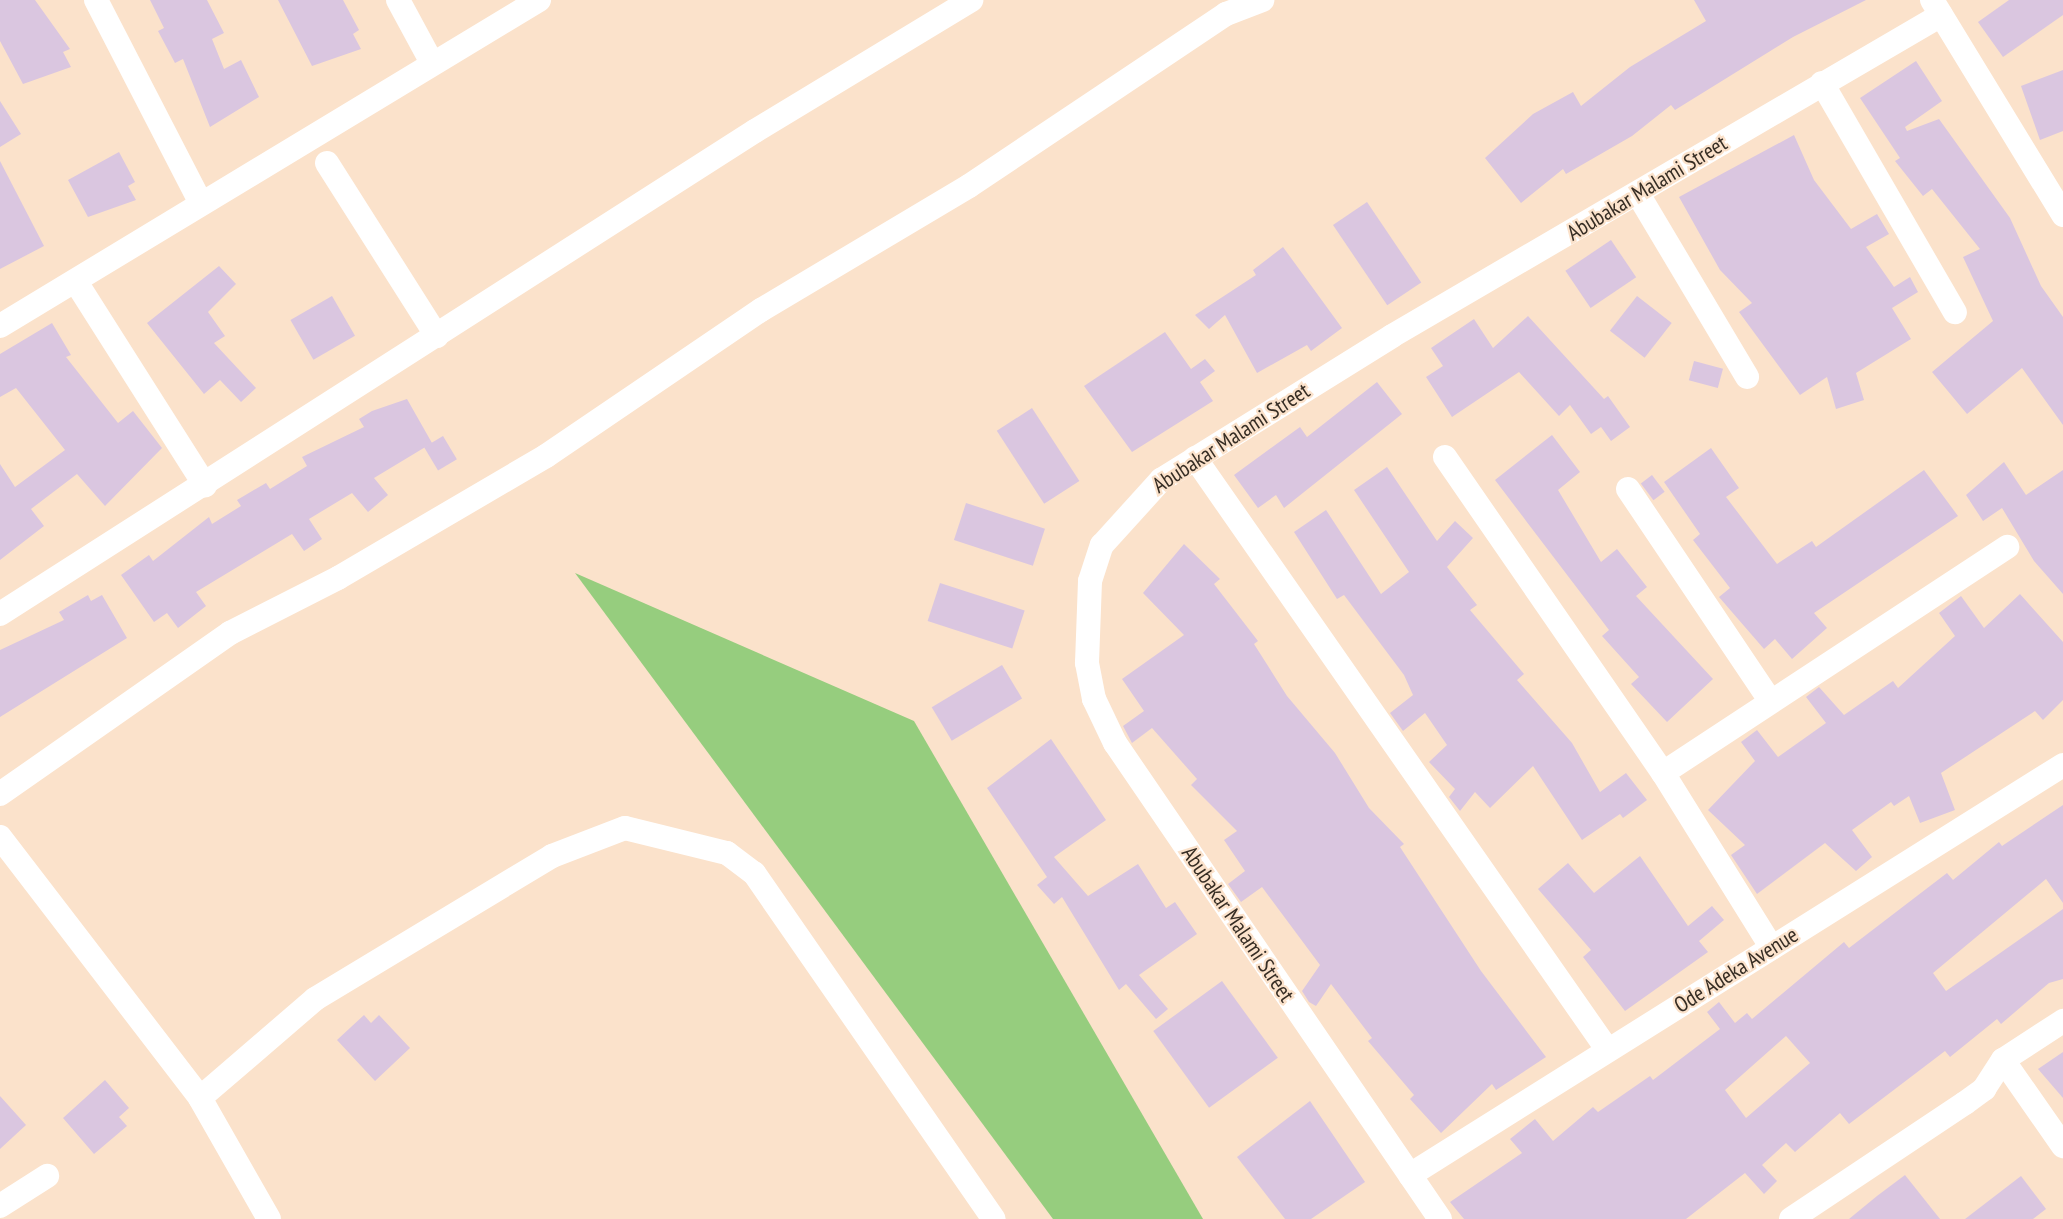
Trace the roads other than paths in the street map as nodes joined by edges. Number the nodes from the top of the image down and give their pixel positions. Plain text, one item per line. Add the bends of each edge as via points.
1 (96, 0) edge
2 (398, 0) edge
3 (538, 0) edge
4 (971, 0) edge
5 (1262, 0) edge
6 (1936, 8) edge
7 (432, 63) junction
8 (1822, 83) junction
9 (327, 163) dead end
10 (1638, 194) junction
11 (2060, 202) edge
12 (201, 203) junction
13 (76, 282) junction
14 (1955, 312) dead end
15 (0, 326) edge
16 (437, 336) junction
17 (1747, 377) dead end
18 (1445, 457) dead end
19 (1195, 458) junction
20 (205, 485) junction
21 (1628, 489) dead end
22 (2007, 546) dead end
23 (1, 612) edge
24 (1770, 700) junction
25 (2063, 765) edge
26 (1663, 773) junction
27 (0, 794) edge
28 (0, 837) edge
29 (1772, 948) junction
30 (2063, 1021) edge
31 (1607, 1049) junction
32 (2003, 1060) junction
33 (200, 1098) junction
34 (2063, 1146) edge
35 (1410, 1175) junction
36 (47, 1176) dead end
37 (0, 1206) edge
38 (269, 1219) edge
39 (994, 1219) edge
40 (1440, 1219) edge
41 (1791, 1219) edge

1 - 12 street
2 - 7 street
3 - 7 street
4 - 16 street
5 - 27 street via 1226,14 969,186 760,310 546,456 338,578 230,633
6 - 8 street, Abubakar Malami Street
6 - 11 street
7 - 12 street
8 - 10 street, Abubakar Malami Street
8 - 14 street
9 - 16 street
10 - 17 street
10 - 19 street, Abubakar Malami Street
12 - 13 street
13 - 15 street
13 - 20 street
16 - 20 street
18 - 26 street
19 - 31 street
19 - 35 street, Abubakar Malami Street via 1161,480 1102,545 1090,581 1085,627 1094,699 1114,743
20 - 23 street
21 - 24 street
22 - 24 street
24 - 26 street
25 - 29 street, Ode Adeka Avenue
26 - 29 street
28 - 33 street
29 - 31 street, Ode Adeka Avenue
30 - 32 street
31 - 35 street, Ode Adeka Avenue
32 - 34 street
32 - 41 street via 1984,1089
33 - 38 street
33 - 39 street via 315,999 552,856 625,828 727,853 754,873
35 - 40 street, Abubakar Malami Street
36 - 37 street

